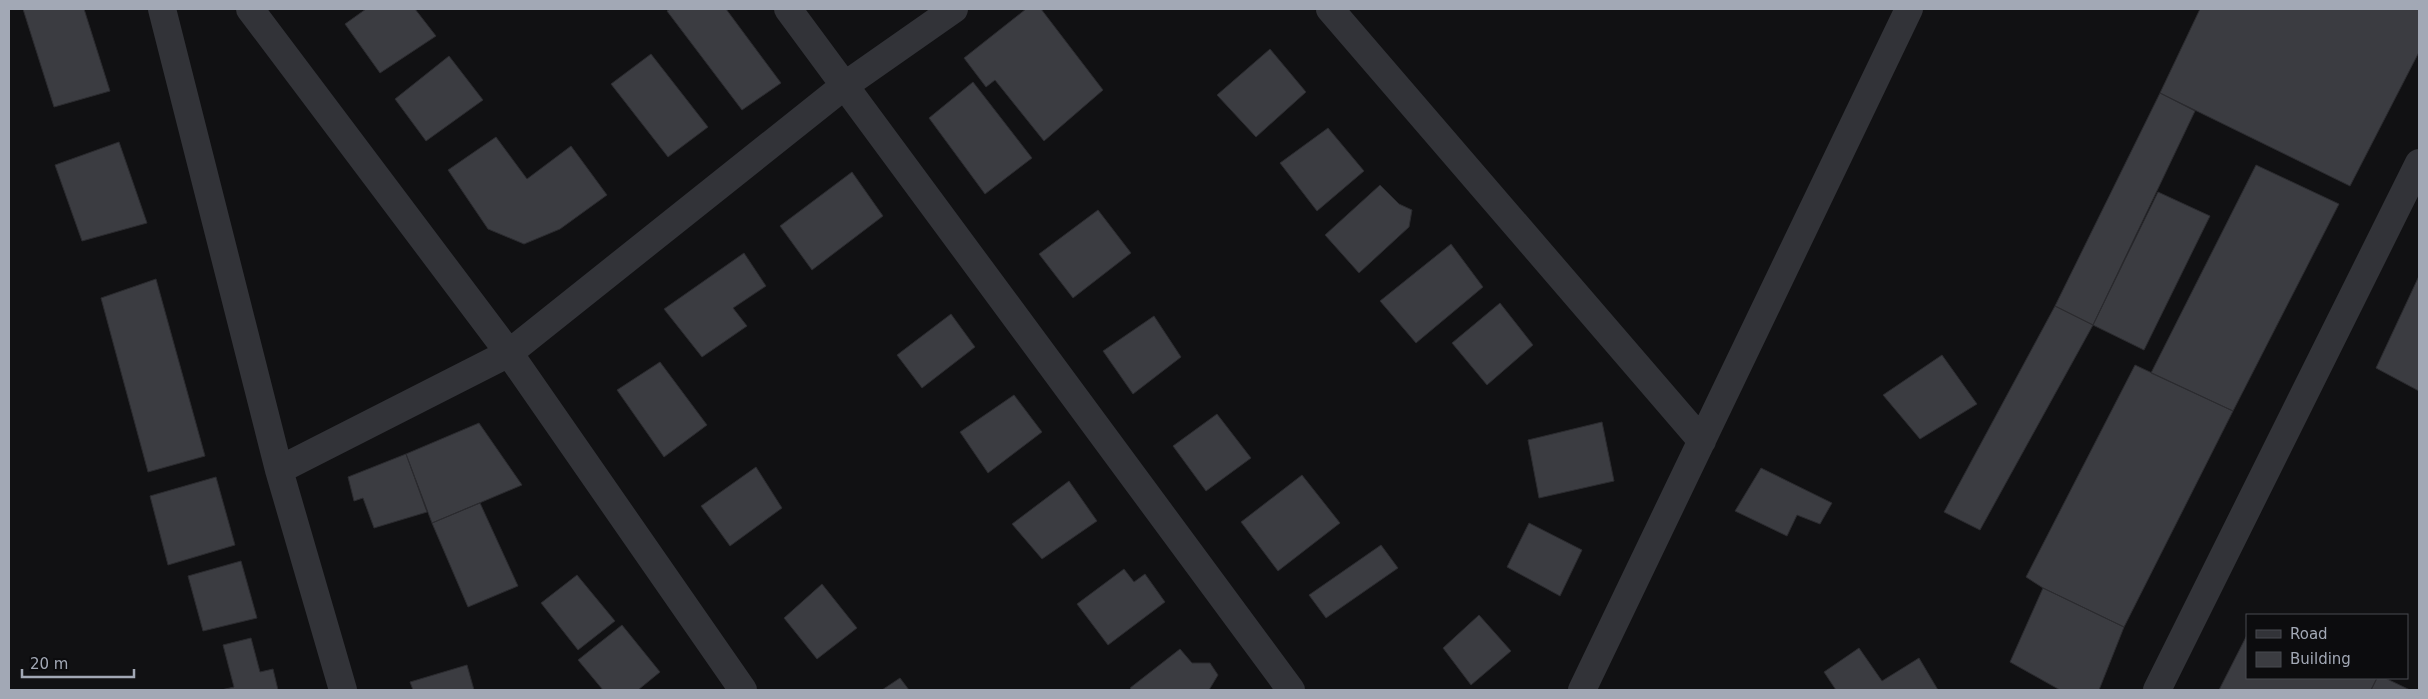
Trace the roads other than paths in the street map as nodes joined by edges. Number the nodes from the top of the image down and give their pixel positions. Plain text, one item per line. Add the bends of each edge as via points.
1 (162, 9) edge
2 (250, 9) edge
3 (788, 9) edge
4 (954, 9) edge
5 (1330, 9) edge
6 (1909, 9) edge
7 (844, 86) junction
8 (2419, 163) edge
9 (509, 353) junction
10 (1702, 441) junction
11 (279, 470) junction
12 (343, 690) edge
13 (743, 690) edge
14 (1291, 690) edge
15 (1582, 690) edge
16 (2157, 690) edge

1 - 11 street
2 - 9 street
3 - 7 street
4 - 7 street
5 - 10 street
6 - 10 street
7 - 9 street
7 - 14 street
8 - 16 street
9 - 11 street
9 - 13 street
10 - 15 street
11 - 12 street

